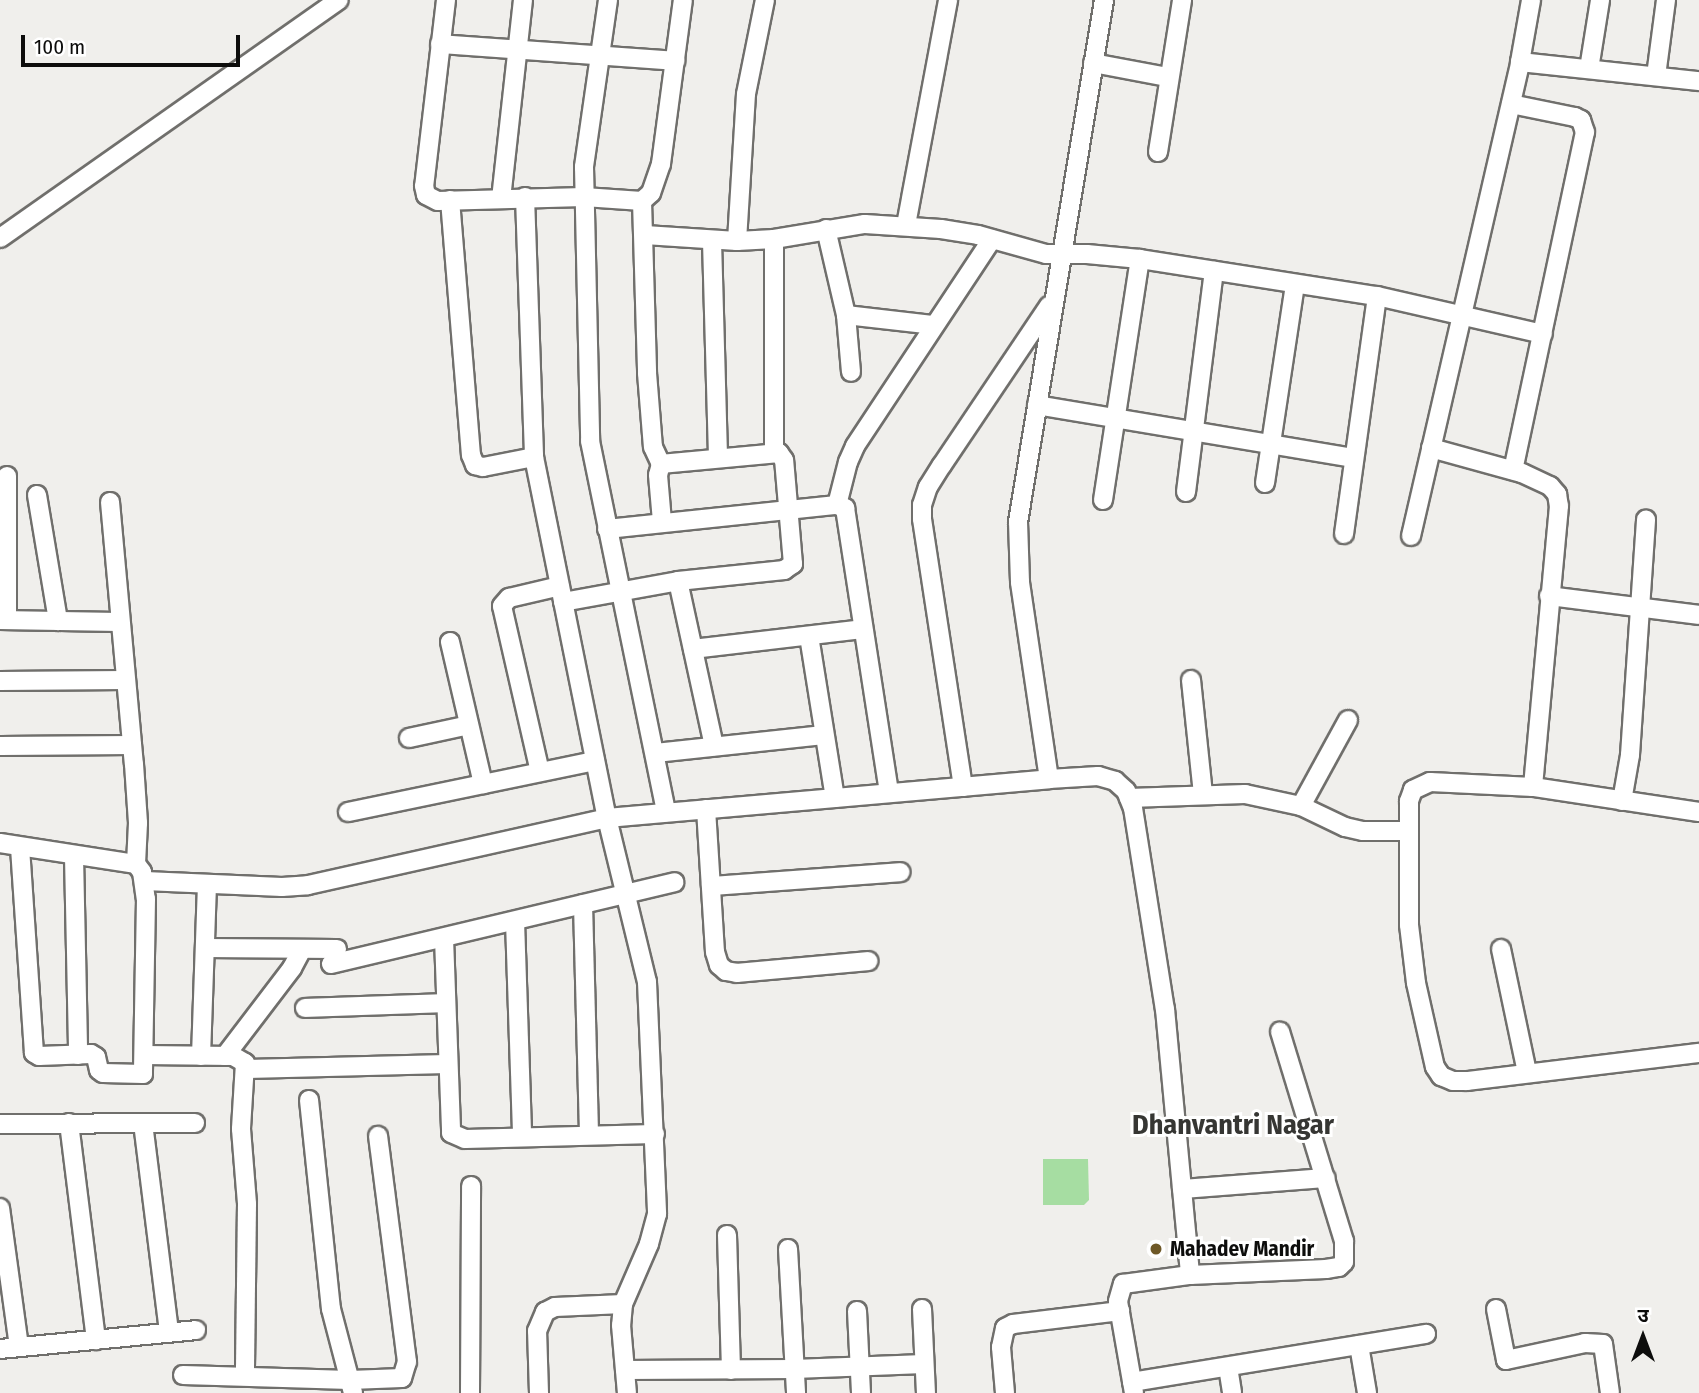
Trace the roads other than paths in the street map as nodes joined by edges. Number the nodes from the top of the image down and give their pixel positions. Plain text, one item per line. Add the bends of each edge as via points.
1 (339, 0) edge
2 (446, 0) edge
3 (523, 0) edge
4 (608, 0) edge
5 (683, 0) edge
6 (765, 0) edge
7 (948, 0) edge
8 (1104, 0) edge
9 (1182, 0) edge
10 (1531, 0) edge
11 (1600, 0) edge
12 (1666, 0) edge
13 (440, 44) junction
14 (517, 50) junction
15 (600, 54) junction
16 (675, 61) junction
17 (1520, 62) junction
18 (1093, 63) junction
19 (1589, 69) junction
20 (1167, 76) junction
21 (1656, 76) junction
22 (1699, 80) edge
23 (1511, 104) junction
24 (1158, 152) dead end
25 (525, 197) junction
26 (583, 197) junction
27 (500, 199) junction
28 (450, 201) junction
29 (642, 201) junction
30 (906, 225) junction
31 (826, 229) junction
32 (645, 235) junction
33 (0, 238) edge
34 (774, 239) junction
35 (712, 241) junction
36 (998, 241) junction
37 (737, 242) junction
38 (1060, 254) junction
39 (1140, 259) junction
40 (1214, 271) junction
41 (1296, 284) junction
42 (1377, 296) junction
43 (1053, 299) junction
44 (846, 315) junction
45 (1463, 316) junction
46 (934, 325) junction
47 (1543, 334) junction
48 (851, 373) dead end
49 (1037, 405) junction
50 (1115, 418) junction
51 (1194, 432) junction
52 (1270, 445) junction
53 (1431, 448) junction
54 (774, 452) junction
55 (534, 457) junction
56 (718, 458) junction
57 (1353, 458) junction
58 (661, 464) junction
59 (1524, 474) junction
60 (7, 476) dead end
61 (1265, 483) dead end
62 (1186, 492) dead end
63 (37, 495) dead end
64 (1103, 500) dead end
65 (110, 502) dead end
66 (837, 505) junction
67 (789, 510) junction
68 (1646, 520) dead end
69 (662, 522) junction
70 (607, 529) junction
71 (1344, 534) dead end
72 (1411, 536) dead end
73 (678, 581) junction
74 (621, 592) junction
75 (562, 594) junction
76 (1549, 596) junction
77 (1641, 607) junction
78 (1699, 615) edge
79 (3, 620) edge
80 (58, 621) junction
81 (119, 622) junction
82 (862, 629) junction
83 (809, 636) junction
84 (450, 642) dead end
85 (693, 649) junction
86 (125, 680) junction
87 (1191, 680) dead end
88 (0, 681) edge
89 (1348, 720) dead end
90 (469, 724) junction
91 (824, 735) junction
92 (409, 738) dead end
93 (132, 745) junction
94 (0, 746) edge
95 (715, 746) junction
96 (655, 753) junction
97 (595, 761) junction
98 (540, 772) junction
99 (1049, 779) junction
100 (483, 784) junction
101 (963, 787) junction
102 (1532, 787) junction
103 (889, 793) junction
104 (1203, 794) junction
105 (835, 798) junction
106 (1129, 798) junction
107 (1622, 801) junction
108 (1301, 806) junction
109 (706, 809) junction
110 (348, 812) dead end
111 (666, 812) junction
112 (1699, 812) edge
113 (607, 818) junction
114 (1409, 831) junction
115 (0, 844) edge
116 (20, 846) junction
117 (74, 856) junction
118 (136, 864) junction
119 (900, 872) dead end
120 (145, 881) junction
121 (674, 882) dead end
122 (207, 885) junction
123 (711, 886) junction
124 (624, 894) junction
125 (583, 904) junction
126 (515, 920) junction
127 (444, 938) junction
128 (205, 948) junction
129 (302, 949) junction
130 (1501, 949) dead end
131 (868, 961) dead end
132 (446, 1003) junction
133 (305, 1008) dead end
134 (1280, 1032) dead end
135 (1699, 1053) edge
136 (78, 1055) junction
137 (144, 1055) junction
138 (201, 1056) junction
139 (225, 1056) junction
140 (448, 1064) junction
141 (246, 1069) junction
142 (1527, 1072) junction
143 (309, 1100) dead end
144 (69, 1123) junction
145 (143, 1123) junction
146 (195, 1123) dead end
147 (0, 1124) edge
148 (655, 1134) junction
149 (589, 1135) junction
150 (378, 1136) dead end
151 (522, 1137) junction
152 (1326, 1178) junction
153 (471, 1186) dead end
154 (1182, 1189) junction
155 (0, 1208) edge
156 (727, 1236) dead end
157 (788, 1250) dead end
158 (3, 1254) edge
159 (1190, 1275) junction
160 (623, 1304) junction
161 (922, 1309) dead end
162 (1496, 1309) dead end
163 (857, 1311) dead end
164 (1120, 1311) junction
165 (196, 1330) dead end
166 (169, 1332) junction
167 (1426, 1334) dead end
168 (96, 1340) junction
169 (1359, 1345) junction
170 (19, 1348) junction
171 (0, 1349) edge
172 (923, 1364) junction
173 (859, 1366) junction
174 (1228, 1367) junction
175 (794, 1369) junction
176 (625, 1370) junction
177 (731, 1370) junction
178 (183, 1375) dead end
179 (245, 1376) junction
180 (307, 1386) edge
181 (352, 1387) edge
182 (1133, 1388) edge
183 (470, 1393) edge
184 (539, 1393) edge
185 (627, 1393) edge
186 (796, 1393) edge
187 (861, 1393) edge
188 (926, 1393) edge
189 (1005, 1393) edge
190 (1232, 1393) edge
191 (1367, 1393) edge
192 (1610, 1393) edge

1 - 33 street
2 - 13 street
3 - 14 street
4 - 15 street
5 - 16 street
6 - 37 street via 743,115
7 - 30 street
8 - 18 street
9 - 20 street
10 - 17 street
11 - 19 street
12 - 21 street
13 - 14 street
13 - 28 street via 424,186 431,199
14 - 15 street
14 - 27 street
15 - 16 street
15 - 26 street
16 - 29 street via 661,164 651,193
17 - 19 street
17 - 23 street
18 - 20 street
18 - 38 street
19 - 21 street
20 - 24 street
21 - 22 street
23 - 45 street
23 - 47 street via 1575,117 1584,125
25 - 26 street
25 - 27 street
25 - 55 street
26 - 29 street
26 - 70 street via 590,441
27 - 28 street
28 - 55 street via 471,456 475,465 483,467
29 - 32 street
30 - 31 street via 865,223
30 - 36 street
31 - 34 street
31 - 44 street
32 - 35 street
32 - 58 street via 653,447
34 - 37 street
34 - 54 street
35 - 37 street
35 - 56 street
36 - 38 street
36 - 46 street
38 - 39 street
38 - 43 street
39 - 40 street
39 - 50 street
40 - 41 street
40 - 51 street
41 - 42 street
41 - 52 street
42 - 45 street
42 - 57 street
43 - 49 street
43 - 101 street via 942,465 922,505
44 - 46 street
44 - 48 street
45 - 47 street
45 - 53 street
46 - 66 street via 855,446
47 - 59 street
49 - 50 street
49 - 99 street via 1017,522 1017,550
50 - 51 street
50 - 64 street
51 - 52 street
51 - 62 street
52 - 57 street
52 - 61 street
53 - 59 street
53 - 72 street
54 - 56 street
54 - 67 street via 784,460
55 - 75 street
56 - 58 street
57 - 71 street
58 - 69 street
59 - 76 street via 1557,494
60 - 79 street
63 - 80 street
65 - 81 street
66 - 67 street
66 - 82 street via 845,508 847,515
67 - 69 street
67 - 73 street via 794,557 790,568
68 - 77 street
69 - 70 street
70 - 74 street
73 - 74 street
73 - 85 street
74 - 75 street
74 - 96 street
75 - 97 street
75 - 98 street via 509,598 502,606
76 - 77 street
76 - 102 street
77 - 78 street
77 - 107 street
79 - 80 street
80 - 81 street
81 - 86 street
82 - 83 street
82 - 103 street
83 - 85 street
83 - 91 street
84 - 90 street
85 - 95 street
86 - 88 street
86 - 93 street
87 - 104 street
89 - 108 street
90 - 92 street
90 - 100 street
91 - 95 street
91 - 105 street
93 - 94 street
93 - 118 street
95 - 96 street
96 - 111 street
97 - 98 street
97 - 113 street
98 - 100 street
99 - 101 street
99 - 106 street via 1098,776 1115,781
100 - 110 street
101 - 103 street
102 - 107 street
102 - 114 street via 1419,785 1409,801
103 - 105 street
104 - 106 street
104 - 108 street via 1245,794
105 - 109 street
106 - 154 street via 1165,1009
107 - 112 street
108 - 114 street via 1363,831
109 - 111 street
109 - 123 street
111 - 113 street
113 - 122 street via 308,885
113 - 124 street
114 - 142 street via 1409,925 1416,983 1435,1067 1453,1081
115 - 116 street
116 - 117 street
116 - 136 street via 34,1054
117 - 118 street
117 - 136 street
118 - 120 street
119 - 123 street
120 - 122 street
120 - 137 street
121 - 124 street
122 - 128 street
123 - 131 street via 715,952 726,971
124 - 125 street
124 - 148 street via 647,982
125 - 126 street
125 - 149 street
126 - 127 street
126 - 151 street
127 - 129 street via 334,956
127 - 132 street
128 - 129 street
128 - 138 street
129 - 139 street
130 - 142 street
132 - 133 street
132 - 140 street
134 - 152 street
135 - 142 street
136 - 137 street via 96,1057 103,1073 143,1074
137 - 138 street
138 - 139 street
139 - 141 street via 241,1059
140 - 141 street
140 - 151 street via 451,1133 465,1139
141 - 179 street via 241,1129 247,1204
143 - 181 street via 331,1309
144 - 145 street
144 - 147 street
144 - 168 street
145 - 146 street
145 - 166 street
148 - 149 street
148 - 160 street via 655,1228
149 - 151 street
150 - 181 street via 405,1372 396,1380
152 - 154 street
152 - 159 street via 1346,1253 1339,1267
153 - 183 street
154 - 159 street
155 - 158 street
156 - 177 street
157 - 175 street
158 - 170 street
159 - 164 street via 1123,1284
160 - 176 street
160 - 184 street via 555,1307 545,1312 537,1331
161 - 172 street
162 - 192 street via 1506,1360 1585,1343 1603,1344
163 - 173 street
164 - 182 street
164 - 189 street via 1005,1328 1001,1346
165 - 166 street
166 - 168 street
167 - 169 street
168 - 170 street
169 - 174 street
169 - 191 street
170 - 171 street
172 - 173 street
172 - 188 street
173 - 175 street
173 - 187 street
174 - 182 street
174 - 190 street
175 - 177 street
175 - 186 street
176 - 177 street
176 - 185 street
178 - 179 street
179 - 180 street
180 - 181 street

